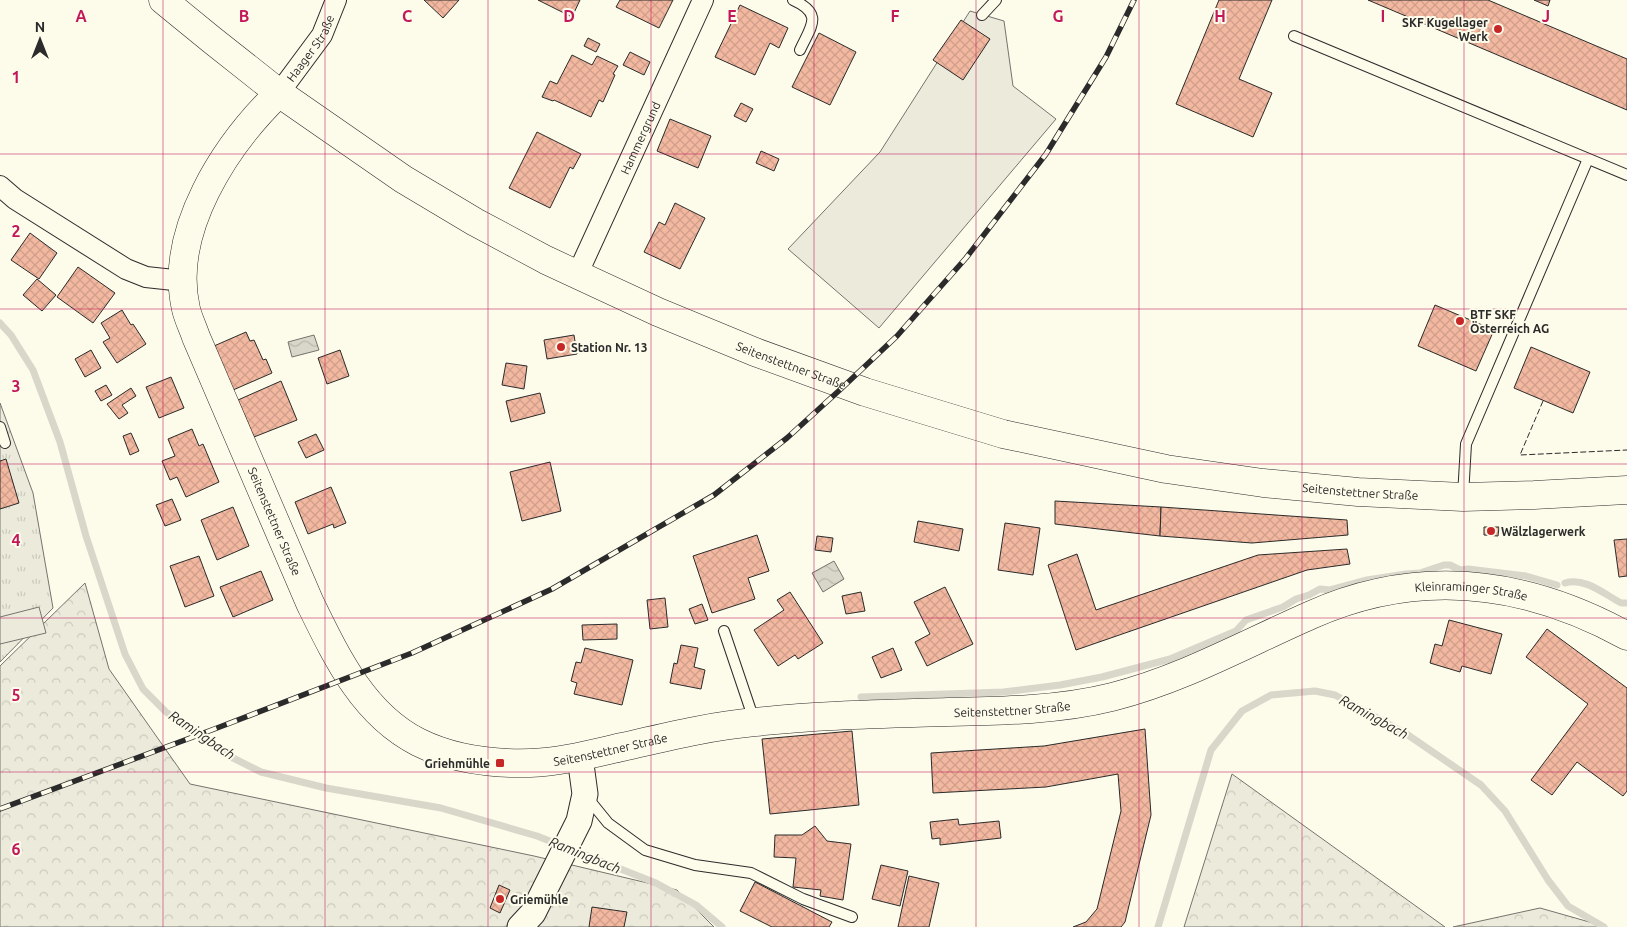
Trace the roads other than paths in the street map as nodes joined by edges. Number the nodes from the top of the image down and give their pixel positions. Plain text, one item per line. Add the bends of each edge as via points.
1 (164, 0) edge
2 (336, 0) edge
3 (703, 0) edge
4 (793, 0) edge
5 (996, 0) edge
6 (982, 14) dead end
7 (1294, 36) dead end
8 (800, 50) dead end
9 (279, 93) junction
10 (1588, 159) junction
11 (1627, 175) edge
12 (0, 186) edge
13 (577, 275) junction
14 (183, 281) junction
15 (0, 427) edge
16 (5, 443) dead end
17 (1627, 490) edge
18 (1464, 497) junction
19 (1313, 614) joint
20 (724, 631) dead end
21 (1627, 636) edge
22 (752, 722) junction
23 (580, 757) junction
24 (585, 794) junction
25 (852, 917) dead end
26 (520, 927) edge

1 - 9 main road, Seitenstettner Straße
2 - 9 street, Haager Straße via 322,35
3 - 13 street, Hammergrund
4 - 8 lane via 810,10 813,16
5 - 6 lane
7 - 10 lane
9 - 13 main road, Seitenstettner Straße via 403,179 483,226
9 - 14 main road, Seitenstettner Straße via 238,139 202,198 190,229
10 - 11 lane
10 - 18 lane via 1466,444
12 - 14 street via 15,199 126,269 146,277
13 - 18 main road, Seitenstettner Straße via 755,352 865,392 1003,434 1166,469 1263,483
14 - 23 main road, Seitenstettner Straße via 186,308 200,347 310,603 360,694 417,741 444,752 500,763
15 - 16 lane
17 - 18 main road, Seitenstettner Straße
19 - 21 main road, Kleinraminger Straße via 1345,602 1402,588 1468,585 1497,589 1576,610
19 - 22 main road, Seitenstettner Straße via 1191,671 1109,698 1008,711 818,716
20 - 22 lane
22 - 23 main road, Seitenstettner Straße via 670,736
23 - 24 street
24 - 25 lane via 608,823 645,850 695,865 751,873 803,899
24 - 26 street via 579,821 544,893 533,914

